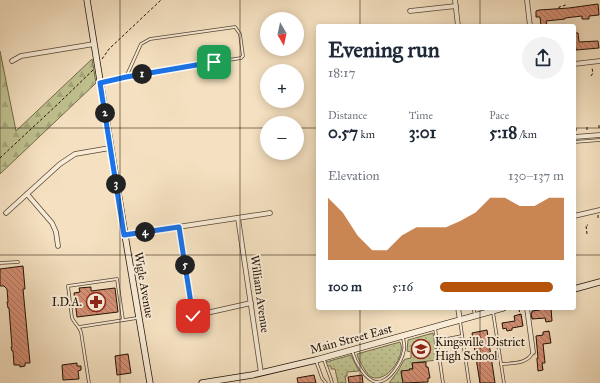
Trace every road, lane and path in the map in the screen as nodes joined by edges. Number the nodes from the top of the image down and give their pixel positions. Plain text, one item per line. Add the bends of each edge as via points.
1 (87, 0) edge
2 (161, 0) edge
3 (455, 0) edge
4 (527, 0) edge
5 (566, 5) dead end
6 (456, 6) junction
7 (559, 8) dead end
8 (410, 11) dead end
9 (458, 24) edge
10 (530, 24) edge
11 (94, 44) junction
12 (12, 61) dead end
13 (600, 61) edge
14 (576, 64) edge
15 (98, 66) junction
16 (592, 68) dead end
17 (591, 76) dead end
18 (126, 77) junction
19 (100, 83) junction
20 (599, 125) edge
21 (587, 127) dead end
22 (576, 128) dead end
23 (587, 131) dead end
24 (577, 132) dead end
25 (600, 132) edge
26 (576, 138) edge
27 (600, 140) edge
28 (576, 142) edge
29 (110, 148) junction
30 (0, 158) edge
31 (27, 194) junction
32 (600, 210) edge
33 (6, 213) dead end
34 (270, 213) dead end
35 (598, 215) dead end
36 (576, 216) edge
37 (238, 218) junction
38 (598, 219) dead end
39 (588, 225) dead end
40 (179, 227) junction
41 (587, 234) dead end
42 (124, 235) junction
43 (58, 246) dead end
44 (18, 262) dead end
45 (0, 263) edge
46 (600, 282) edge
47 (576, 288) edge
48 (251, 303) junction
49 (458, 310) edge
50 (474, 310) edge
51 (496, 310) edge
52 (519, 310) edge
53 (527, 310) edge
54 (492, 311) junction
55 (520, 315) dead end
56 (476, 316) junction
57 (138, 318) junction
58 (124, 320) junction
59 (460, 320) junction
60 (79, 327) junction
61 (434, 327) junction
62 (403, 336) junction
63 (462, 336) junction
64 (437, 341) junction
65 (352, 350) junction
66 (533, 352) joint
67 (323, 358) junction
68 (316, 360) junction
69 (501, 364) junction
70 (261, 373) junction
71 (89, 383) edge
72 (150, 383) edge
73 (202, 383) edge
74 (205, 383) edge
75 (326, 383) edge
76 (332, 383) edge
77 (443, 383) edge
78 (469, 383) edge
79 (504, 383) edge

1 - 11 street, Wigle Avenue
2 - 15 path via 109,49
3 - 6 street
4 - 10 street
5 - 7 path
6 - 8 street
6 - 9 street
11 - 12 street via 21,56
11 - 15 street, Wigle Avenue
13 - 14 street
15 - 19 street, Wigle Avenue
15 - 30 path
16 - 17 path
18 - 18 lane via 241,58 243,56 240,34 235,27 150,39 141,44
18 - 19 lane
19 - 29 street, Wigle Avenue
20 - 25 path
21 - 23 path
22 - 24 path
25 - 26 street
27 - 28 lane
29 - 31 street via 75,154
29 - 42 street, Wigle Avenue
31 - 33 street
31 - 43 street via 52,223
32 - 36 street
34 - 37 street
35 - 38 path
37 - 40 street
37 - 48 street, William Avenue
39 - 41 path
40 - 42 street
40 - 48 street via 193,316
42 - 57 street, Wigle Avenue
44 - 45 lane
46 - 47 street
48 - 70 street, William Avenue
49 - 59 street
50 - 56 lane
51 - 54 street, Main Street East
52 - 55 path
53 - 66 street
54 - 56 street, Main Street East
54 - 69 lane
56 - 59 street, Main Street East
57 - 58 lane
57 - 72 street, Wigle Avenue
58 - 60 lane
58 - 60 lane via 117,279 68,286 72,318
59 - 61 street, Main Street East
59 - 63 lane
60 - 71 lane
61 - 62 street, Main Street East
61 - 64 lane
62 - 65 street, Main Street East
62 - 65 lane via 401,360 387,380 382,382 368,378
63 - 64 lane
63 - 78 lane
64 - 77 lane
65 - 67 street, Main Street East
66 - 69 lane via 525,361
67 - 68 street, Main Street East
67 - 76 lane
68 - 70 street, Main Street East
68 - 75 lane
69 - 79 lane
70 - 74 street, Main Street East
73 - 74 street, Main Street East

